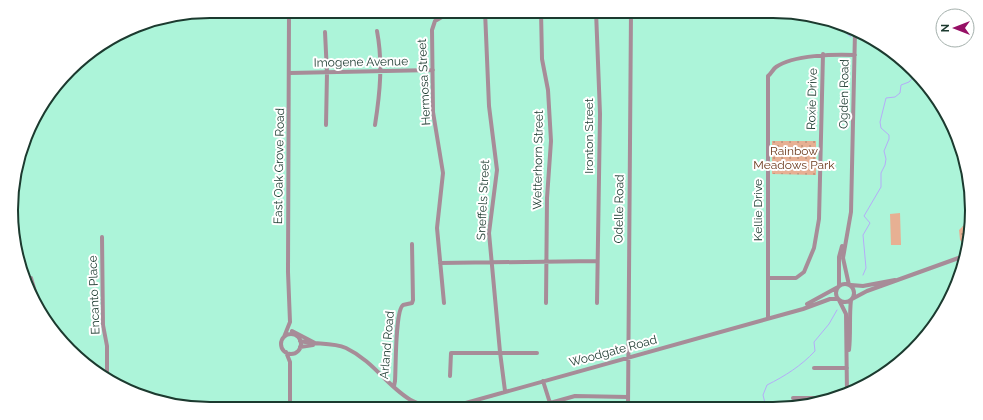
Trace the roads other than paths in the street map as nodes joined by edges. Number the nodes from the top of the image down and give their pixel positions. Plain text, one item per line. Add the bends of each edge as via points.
1 (289, 18) edge
2 (440, 18) edge
3 (485, 18) edge
4 (541, 18) edge
5 (596, 18) edge
6 (631, 18) edge
7 (377, 31) dead end
8 (325, 32) dead end
9 (855, 37) edge
10 (823, 54) junction
11 (855, 55) junction
12 (433, 70) junction
13 (382, 72) junction
14 (290, 73) junction
15 (327, 73) junction
16 (326, 125) dead end
17 (374, 125) dead end
18 (849, 229) junction
19 (102, 237) dead end
20 (412, 244) dead end
21 (958, 258) edge
22 (597, 261) junction
23 (492, 262) junction
24 (547, 262) junction
25 (440, 263) junction
26 (768, 278) junction
27 (897, 279) junction
28 (850, 285) junction
29 (839, 287) junction
30 (839, 300) junction
31 (852, 300) junction
32 (444, 303) dead end
33 (546, 303) dead end
34 (597, 303) dead end
35 (794, 311) junction
36 (768, 317) junction
37 (290, 322) junction
38 (293, 333) junction
39 (284, 337) junction
40 (300, 341) junction
41 (315, 343) junction
42 (321, 344) junction
43 (300, 347) junction
44 (286, 352) junction
45 (500, 352) junction
46 (295, 353) junction
47 (537, 353) dead end
48 (629, 357) junction
49 (290, 362) junction
50 (814, 368) dead end
51 (847, 368) junction
52 (108, 373) edge
53 (450, 376) dead end
54 (543, 381) junction
55 (394, 386) junction
56 (847, 387) edge
57 (506, 391) junction
58 (628, 397) junction
59 (793, 398) dead end
60 (810, 398) edge
61 (290, 402) edge
62 (414, 402) edge
63 (469, 402) edge
64 (549, 402) edge
65 (560, 402) edge
66 (628, 402) edge

1 - 14 street, East Oak Grove Road
2 - 12 street, Hermosa Street via 435,21 432,30
3 - 23 street, Sneffels Street via 489,106 497,170 489,233
4 - 24 street, Wetterhorn Street via 542,59 551,128
5 - 22 street, Ironton Street via 600,114
6 - 48 street, Odelle Road
7 - 13 street
8 - 15 street
9 - 11 street, Ogden Road
10 - 11 street, Kellie Drive
10 - 26 street, Roxie Drive via 819,219 814,248 804,272 796,278
10 - 26 street, Kellie Drive via 776,67 768,76
11 - 18 street, Ogden Road
12 - 13 street, Imogene Avenue
12 - 25 street, Hermosa Street via 433,112 443,173 437,228
13 - 15 street, Imogene Avenue
13 - 17 street
14 - 15 street, Imogene Avenue
14 - 37 street, East Oak Grove Road
15 - 16 street
18 - 28 street, Ogden Road via 843,258
18 - 29 street, Ogden Road via 839,257
19 - 52 street, Encanto Place via 103,325
20 - 55 street, Arland Road via 413,300 399,310
21 - 27 street
22 - 24 street
22 - 34 street, Ironton Street
23 - 24 street
23 - 25 street
23 - 45 street, Sneffels Street
24 - 33 street, Wetterhorn Street
25 - 32 street, Hermosa Street
26 - 36 street, Kellie Drive
27 - 28 street via 863,286
27 - 31 street
28 - 29 street via 844,284
28 - 31 street via 854,290
29 - 30 street via 836,295
29 - 35 street, Woodgate Road
30 - 31 street
30 - 35 street, Woodgate Road via 830,299
30 - 51 street via 846,314
31 - 51 street
35 - 36 street, Woodgate Road
36 - 48 street, Woodgate Road
37 - 38 street, East Oak Grove Road
37 - 39 street, East Oak Grove Road
38 - 39 street
38 - 40 street
38 - 41 street, Woodgate Road
39 - 44 street via 282,347
40 - 41 street, Woodgate Road
40 - 43 street
41 - 42 street, Woodgate Road
42 - 43 street, Woodgate Road
42 - 55 street, Woodgate Road via 345,348
43 - 46 street
44 - 46 street
44 - 49 street
45 - 47 street
45 - 53 street via 451,353
45 - 57 street, Sneffels Street
46 - 49 street
48 - 54 street, Woodgate Road
48 - 58 street, Odelle Road
49 - 61 street
50 - 51 street
51 - 56 street
54 - 57 street, Woodgate Road
54 - 64 street
55 - 62 street, Woodgate Road
57 - 63 street, Woodgate Road
58 - 65 street via 575,396
58 - 66 street, Odelle Road
59 - 60 street

